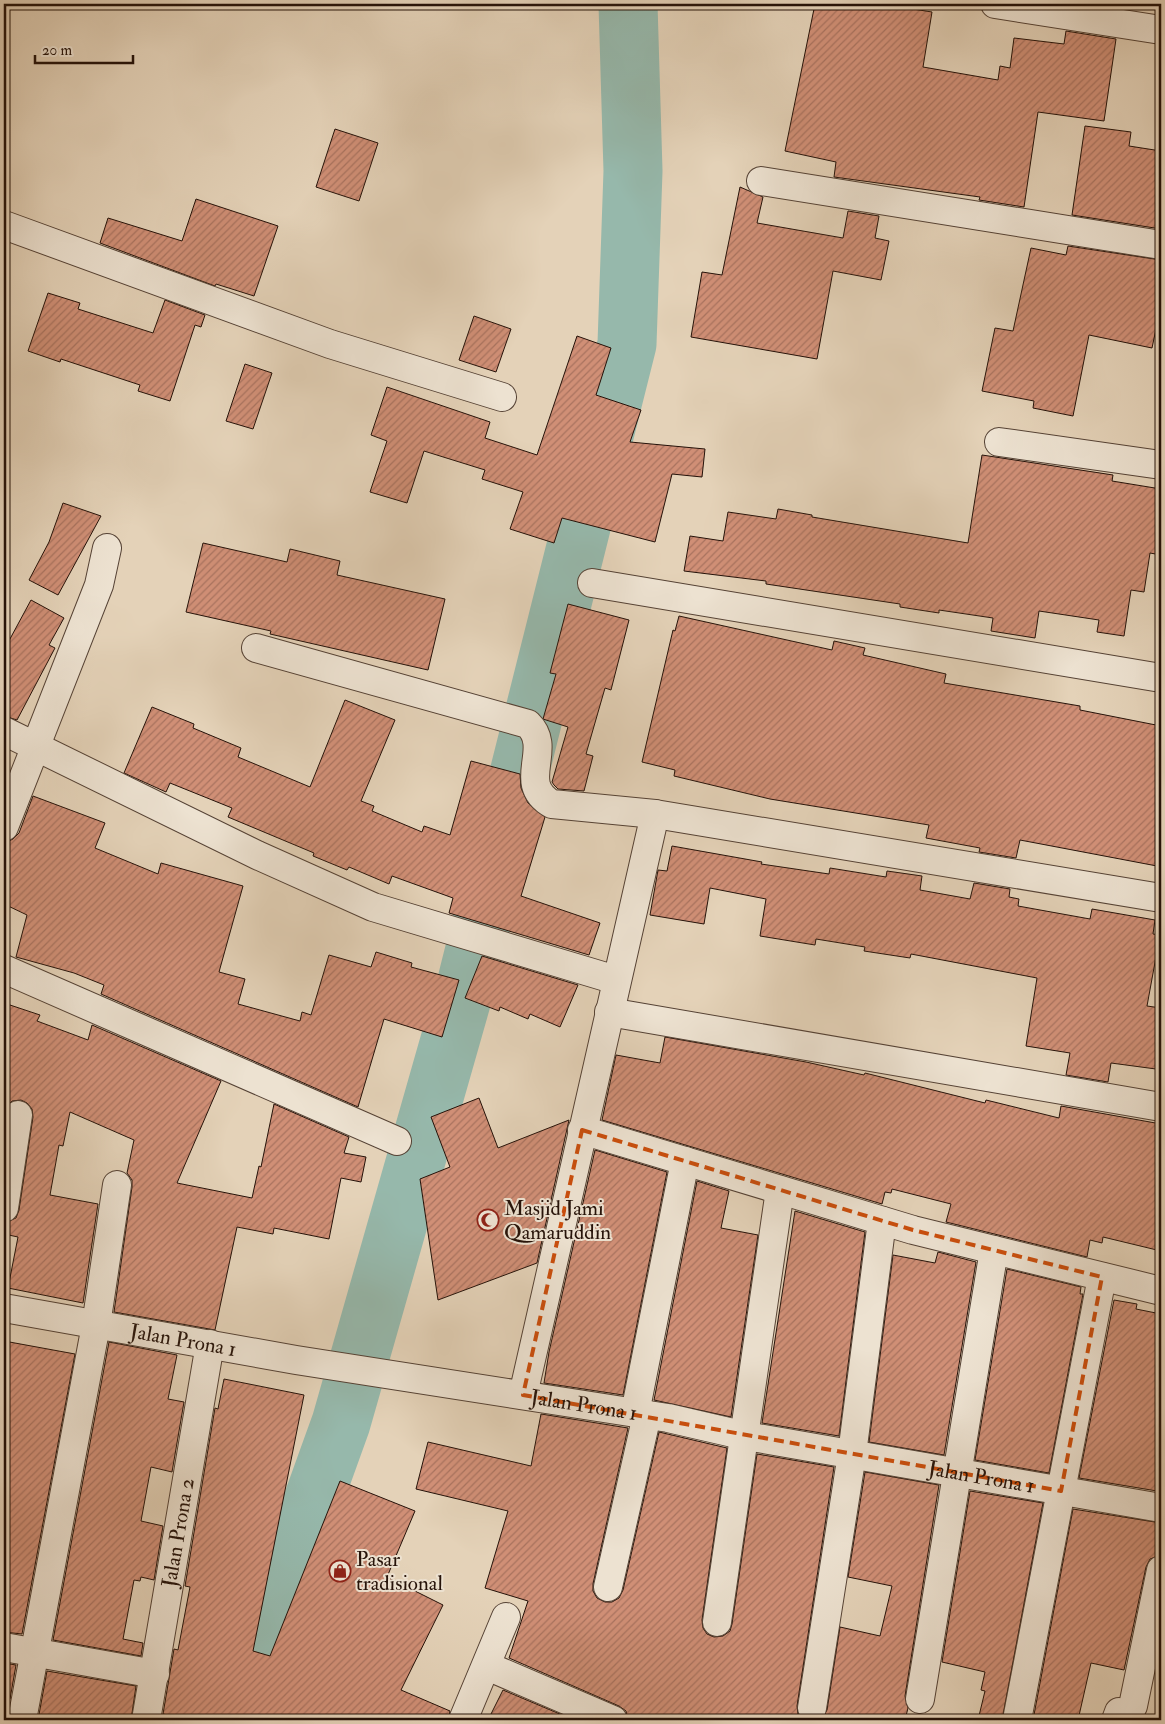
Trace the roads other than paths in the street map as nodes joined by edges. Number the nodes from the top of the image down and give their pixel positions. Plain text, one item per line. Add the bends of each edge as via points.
1 (994, 4) edge
2 (1161, 30) edge
3 (761, 181) dead end
4 (4, 225) edge
5 (1161, 244) edge
6 (502, 397) dead end
7 (999, 442) dead end
8 (1161, 465) edge
9 (106, 548) dead end
10 (592, 583) dead end
11 (256, 648) dead end
12 (1161, 678) edge
13 (4, 732) edge
14 (34, 747) junction
15 (655, 814) junction
16 (4, 827) edge
17 (1161, 898) edge
18 (4, 969) edge
19 (616, 980) junction
20 (609, 1012) junction
21 (1161, 1107) edge
22 (18, 1115) dead end
23 (582, 1130) junction
24 (397, 1141) dead end
25 (685, 1161) junction
26 (117, 1185) dead end
27 (780, 1190) junction
28 (4, 1208) edge
29 (882, 1221) junction
30 (994, 1250) junction
31 (1102, 1277) junction
32 (1161, 1291) edge
33 (4, 1308) edge
34 (96, 1325) junction
35 (210, 1344) junction
36 (523, 1395) junction
37 (641, 1414) junction
38 (746, 1436) junction
39 (852, 1454) junction
40 (957, 1474) junction
41 (1061, 1491) junction
42 (1160, 1502) edge
43 (1161, 1570) edge
44 (608, 1586) dead end
45 (506, 1617) dead end
46 (717, 1622) dead end
47 (4, 1647) edge
48 (34, 1652) junction
49 (487, 1666) junction
50 (155, 1674) junction
51 (920, 1699) dead end
52 (812, 1708) dead end
53 (1123, 1713) edge
54 (22, 1720) edge
55 (146, 1720) edge
56 (463, 1720) edge
57 (612, 1720) edge
58 (1017, 1720) edge

1 - 2 street
3 - 5 street
4 - 6 street via 330,344
7 - 8 street
9 - 14 street via 99,585
10 - 12 street
11 - 15 street via 528,724 538,738 535,788 542,799 552,804
13 - 14 street
14 - 16 street
14 - 19 street via 373,907
15 - 17 street
15 - 19 street
18 - 24 street
19 - 20 street
20 - 21 street
20 - 23 street
22 - 28 street
23 - 25 street
23 - 36 street
25 - 27 street
25 - 37 street
26 - 34 street
27 - 29 street
27 - 38 street
29 - 30 street
29 - 39 street
30 - 31 street
30 - 40 street
31 - 32 street
31 - 41 street
33 - 34 street, Jalan Prona 1
34 - 35 street, Jalan Prona 1
34 - 48 street
35 - 36 street, Jalan Prona 1
35 - 50 street, Jalan Prona 2
36 - 37 street, Jalan Prona 1
37 - 38 street, Jalan Prona 1
37 - 44 street
38 - 39 street, Jalan Prona 1
38 - 46 street
39 - 40 street, Jalan Prona 1
39 - 52 street
40 - 41 street, Jalan Prona 1
40 - 51 street
41 - 42 street, Jalan Prona 1
41 - 58 street
43 - 53 street
45 - 49 street
47 - 48 street
48 - 50 street
48 - 54 street
49 - 56 street
49 - 57 street
50 - 55 street, Jalan Prona 2

